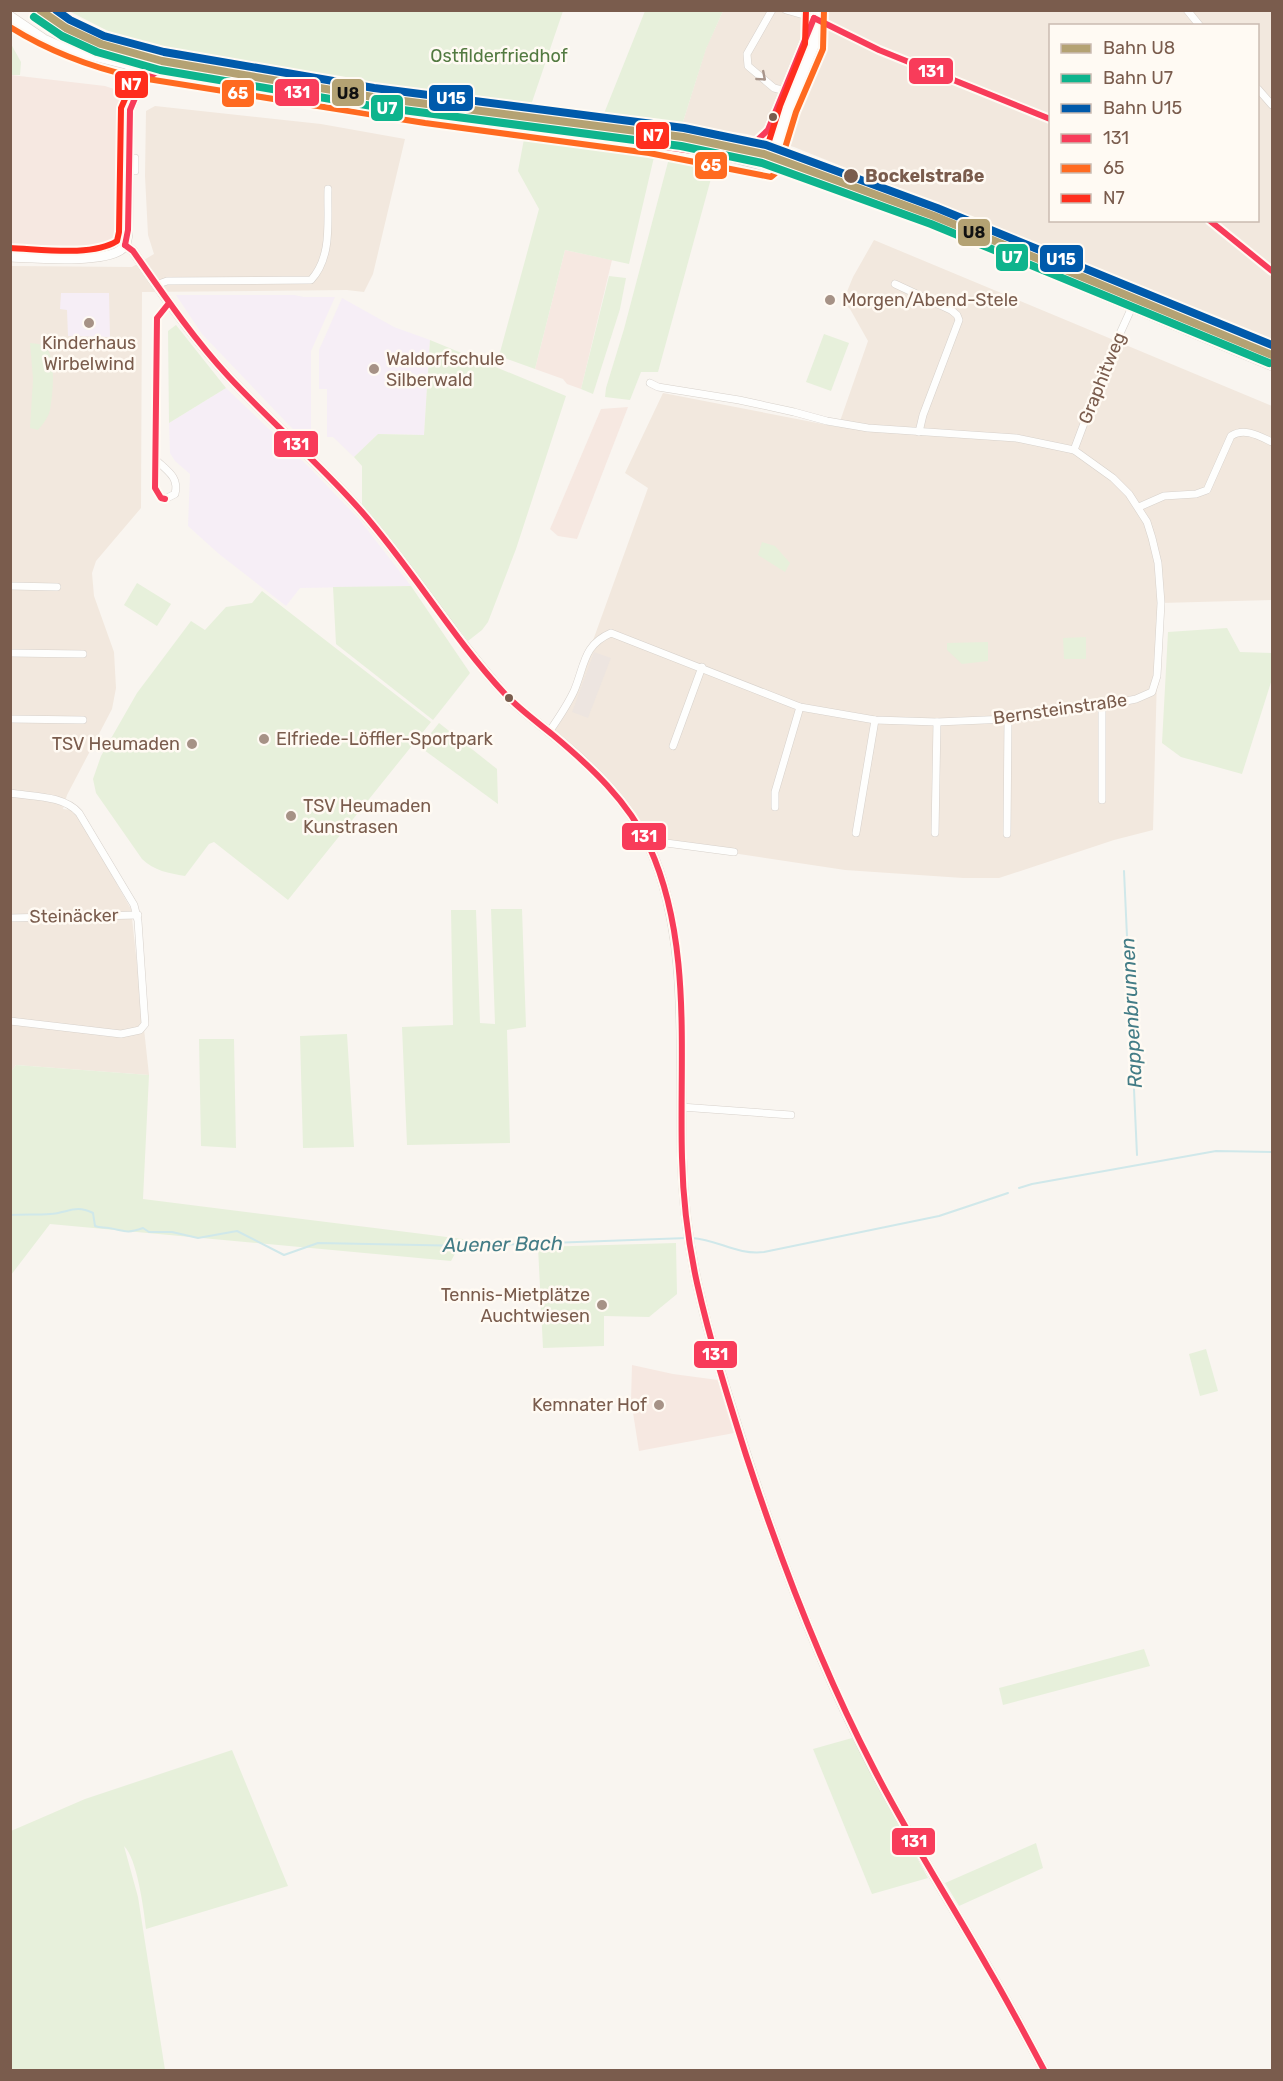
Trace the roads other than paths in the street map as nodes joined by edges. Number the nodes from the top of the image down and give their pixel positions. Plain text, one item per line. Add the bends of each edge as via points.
1 (772, 10) edge
2 (786, 10) edge
3 (1187, 10) edge
4 (815, 14) edge
5 (10, 16) edge
6 (1198, 24) edge
7 (130, 66) junction
8 (157, 72) junction
9 (796, 90) junction
10 (784, 91) junction
11 (1259, 91) edge
12 (1272, 105) edge
13 (130, 110) junction
14 (1049, 119) edge
15 (768, 130) junction
16 (122, 153) dead end
17 (726, 156) junction
18 (135, 158) dead end
19 (122, 166) dead end
20 (766, 166) junction
21 (135, 171) dead end
22 (328, 189) dead end
23 (1211, 222) edge
24 (125, 245) junction
25 (10, 257) edge
26 (1272, 271) edge
27 (311, 280) junction
28 (895, 284) dead end
29 (156, 285) junction
30 (315, 288) dead end
31 (169, 303) junction
32 (1132, 307) junction
33 (1272, 366) edge
34 (650, 383) dead end
35 (919, 432) junction
36 (1272, 442) edge
37 (1074, 450) junction
38 (157, 461) junction
39 (1138, 507) junction
40 (10, 586) edge
41 (57, 586) dead end
42 (10, 653) edge
43 (84, 654) dead end
44 (702, 667) junction
45 (1102, 706) junction
46 (800, 707) junction
47 (10, 719) edge
48 (1008, 719) junction
49 (84, 720) dead end
50 (875, 720) junction
51 (937, 722) junction
52 (549, 732) junction
53 (673, 746) dead end
54 (10, 793) edge
55 (1102, 800) dead end
56 (775, 807) dead end
57 (856, 832) dead end
58 (935, 832) dead end
59 (1007, 834) dead end
60 (649, 846) junction
61 (734, 852) dead end
62 (138, 915) junction
63 (10, 918) edge
64 (10, 1021) edge
65 (681, 1107) junction
66 (791, 1115) dead end
67 (1044, 2070) edge

1 -> 10 street via 747,54 748,66 774,88
2 - 4 street
3 - 6 street
4 - 9 street via 814,46
4 - 10 street
4 - 14 street via 879,50
5 - 7 street via 54,44
7 - 8 street
7 - 13 street
8 - 13 street via 140,86
8 - 17 street
9 - 10 street
9 - 20 street
10 - 15 street
11 - 12 street
13 - 24 street
15 - 17 street via 748,149
15 - 20 street
16 - 19 street
17 - 20 street
18 - 21 street
20 - 32 street via 912,217
22 - 27 street via 326,252 320,271
23 - 26 street
24 - 25 street via 102,258
24 - 29 street
27 - 29 street via 166,281
27 - 30 street
28 - 35 street via 951,309 958,320
29 - 31 street
31 - 38 street via 157,318
31 - 52 street via 225,374 315,460 370,522 480,667
32 - 33 street
32 - 37 street, Graphitweg
34 - 35 street, Bernsteinstraße via 834,423
35 - 37 street, Bernsteinstraße via 1016,438
36 - 39 street via 1238,431 1231,436 1207,490 1155,498
37 - 39 street, Bernsteinstraße via 1113,478
38 - 38 street via 155,488 165,499 175,494 177,486 174,477
39 - 45 street, Bernsteinstraße via 1158,563 1161,603 1157,676 1152,692
40 - 41 street
42 - 43 street
44 - 46 street, Bernsteinstraße
44 - 52 street, Bernsteinstraße via 611,633 591,646 574,690
44 - 53 street
45 - 48 street, Bernsteinstraße
45 - 55 street
46 - 50 street, Bernsteinstraße
46 - 56 street
47 - 49 street
48 - 51 street, Bernsteinstraße
48 - 59 street
50 - 51 street, Bernsteinstraße
50 - 57 street
51 - 58 street
52 - 60 street via 606,783
54 - 62 street via 74,807
60 - 61 street via 666,843
60 - 65 street via 668,901 677,970
62 - 63 street, Steinäcker
62 - 64 street via 146,1024 143,1028 121,1034
65 - 66 street
65 - 67 street via 689,1237 707,1327 784,1564 871,1765

